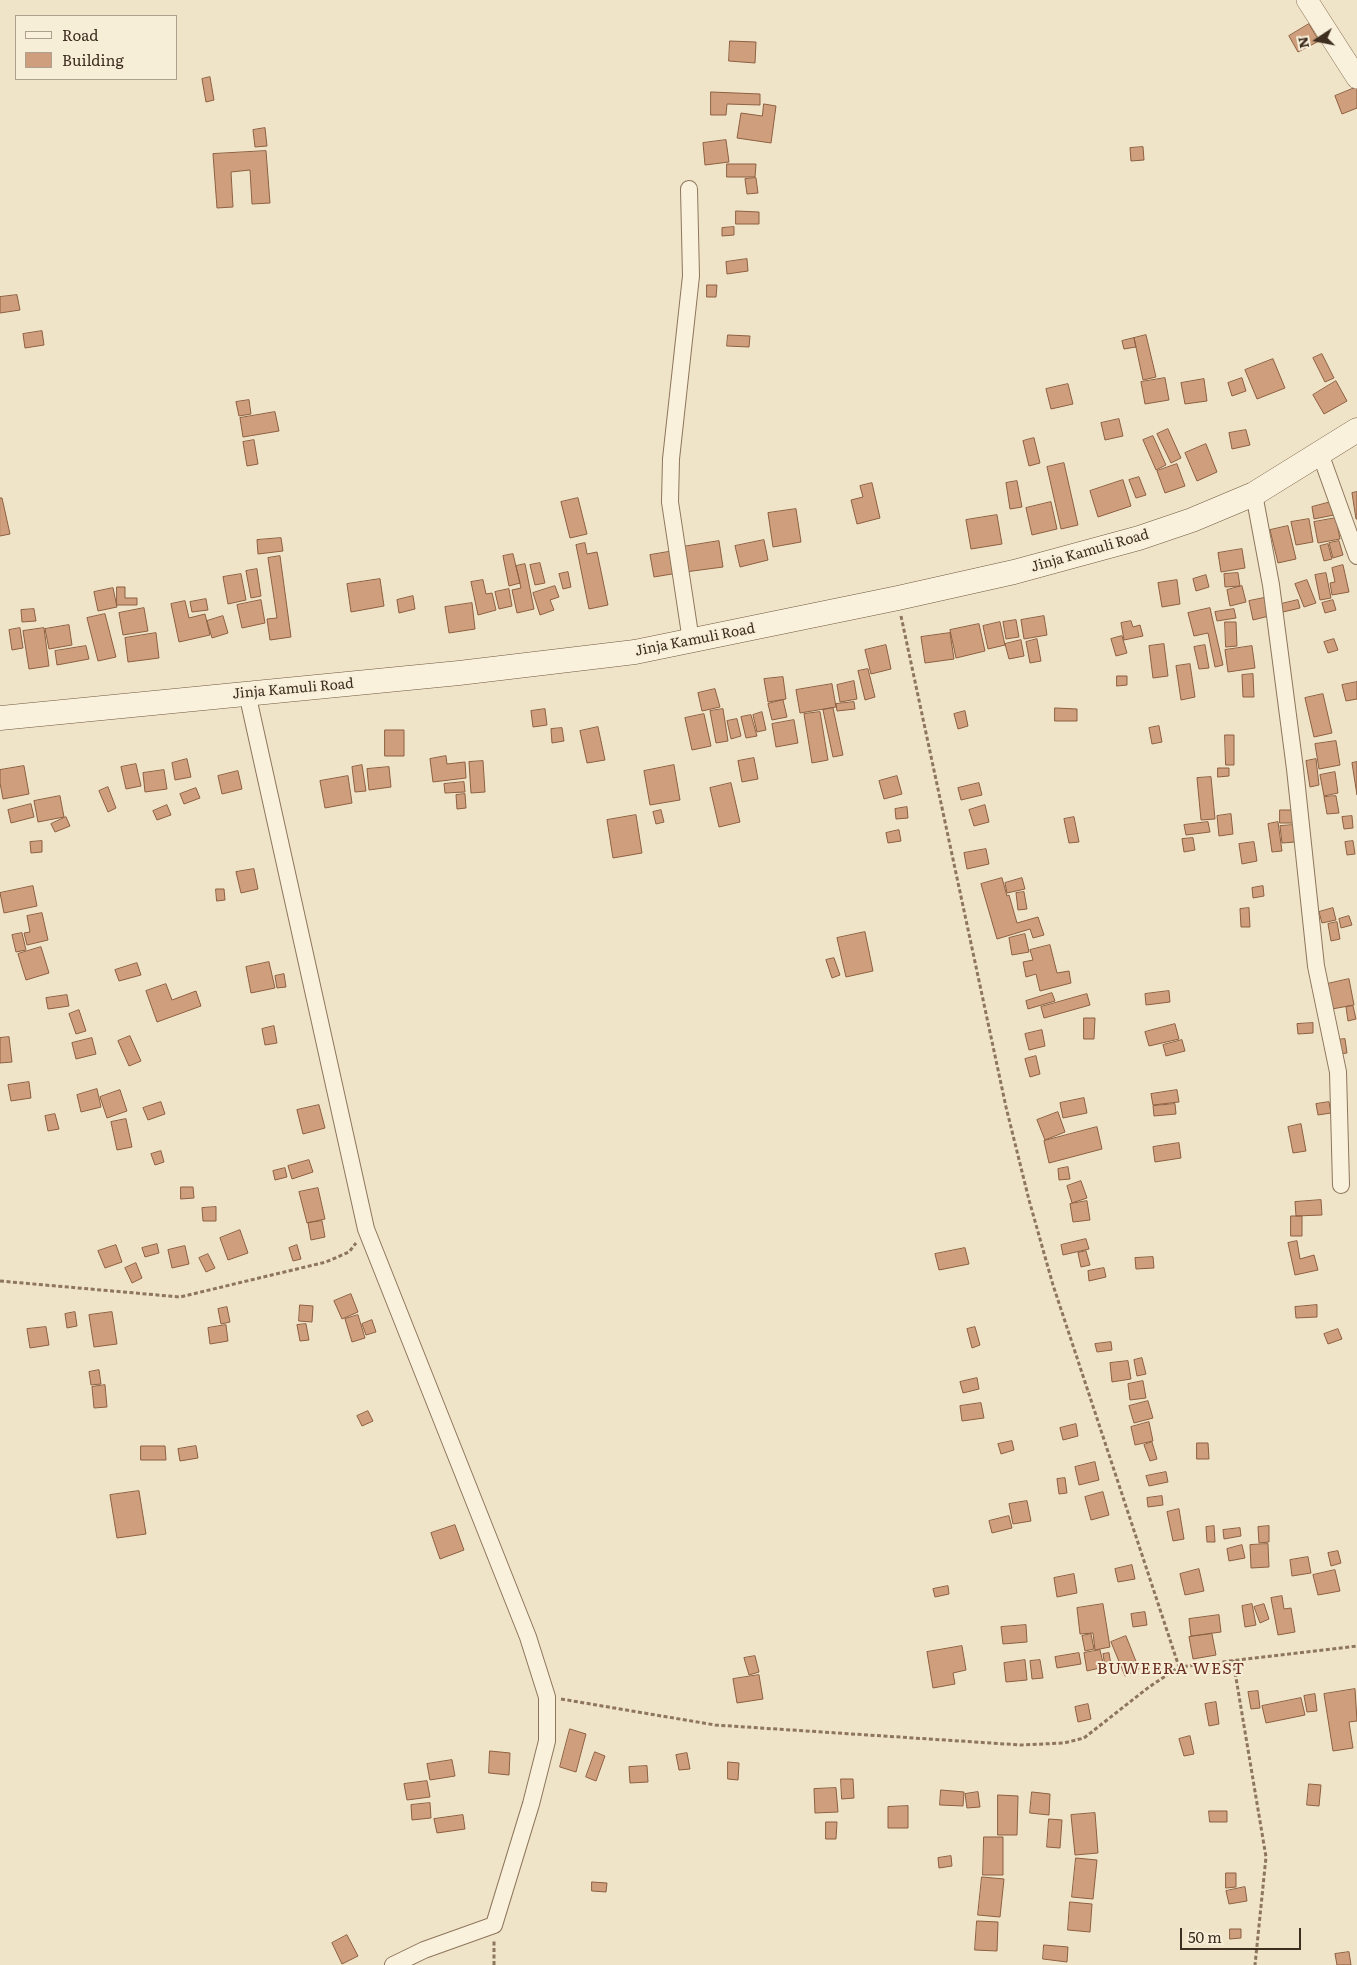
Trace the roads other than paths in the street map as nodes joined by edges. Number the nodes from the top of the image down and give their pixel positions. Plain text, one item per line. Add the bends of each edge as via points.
1 (1306, 0) edge
2 (1357, 78) edge
3 (689, 189) dead end
4 (1357, 430) edge
5 (1320, 453) junction
6 (1254, 494) junction
7 (1357, 556) edge
8 (691, 641) junction
9 (247, 693) junction
10 (0, 718) edge
11 (1341, 1185) dead end
12 (393, 1965) edge

1 - 2 street
3 - 8 street via 691,276 671,459 670,502
4 - 5 main road, Jinja Kamuli Road
5 - 6 main road, Jinja Kamuli Road
5 - 7 street
6 - 8 main road, Jinja Kamuli Road via 1140,538 1014,572
6 - 11 street via 1271,585 1289,720 1316,966 1338,1072
8 - 9 main road, Jinja Kamuli Road via 635,652 478,671
9 - 10 main road, Jinja Kamuli Road
9 - 12 street via 366,1229 528,1637 548,1697 547,1741 494,1924

